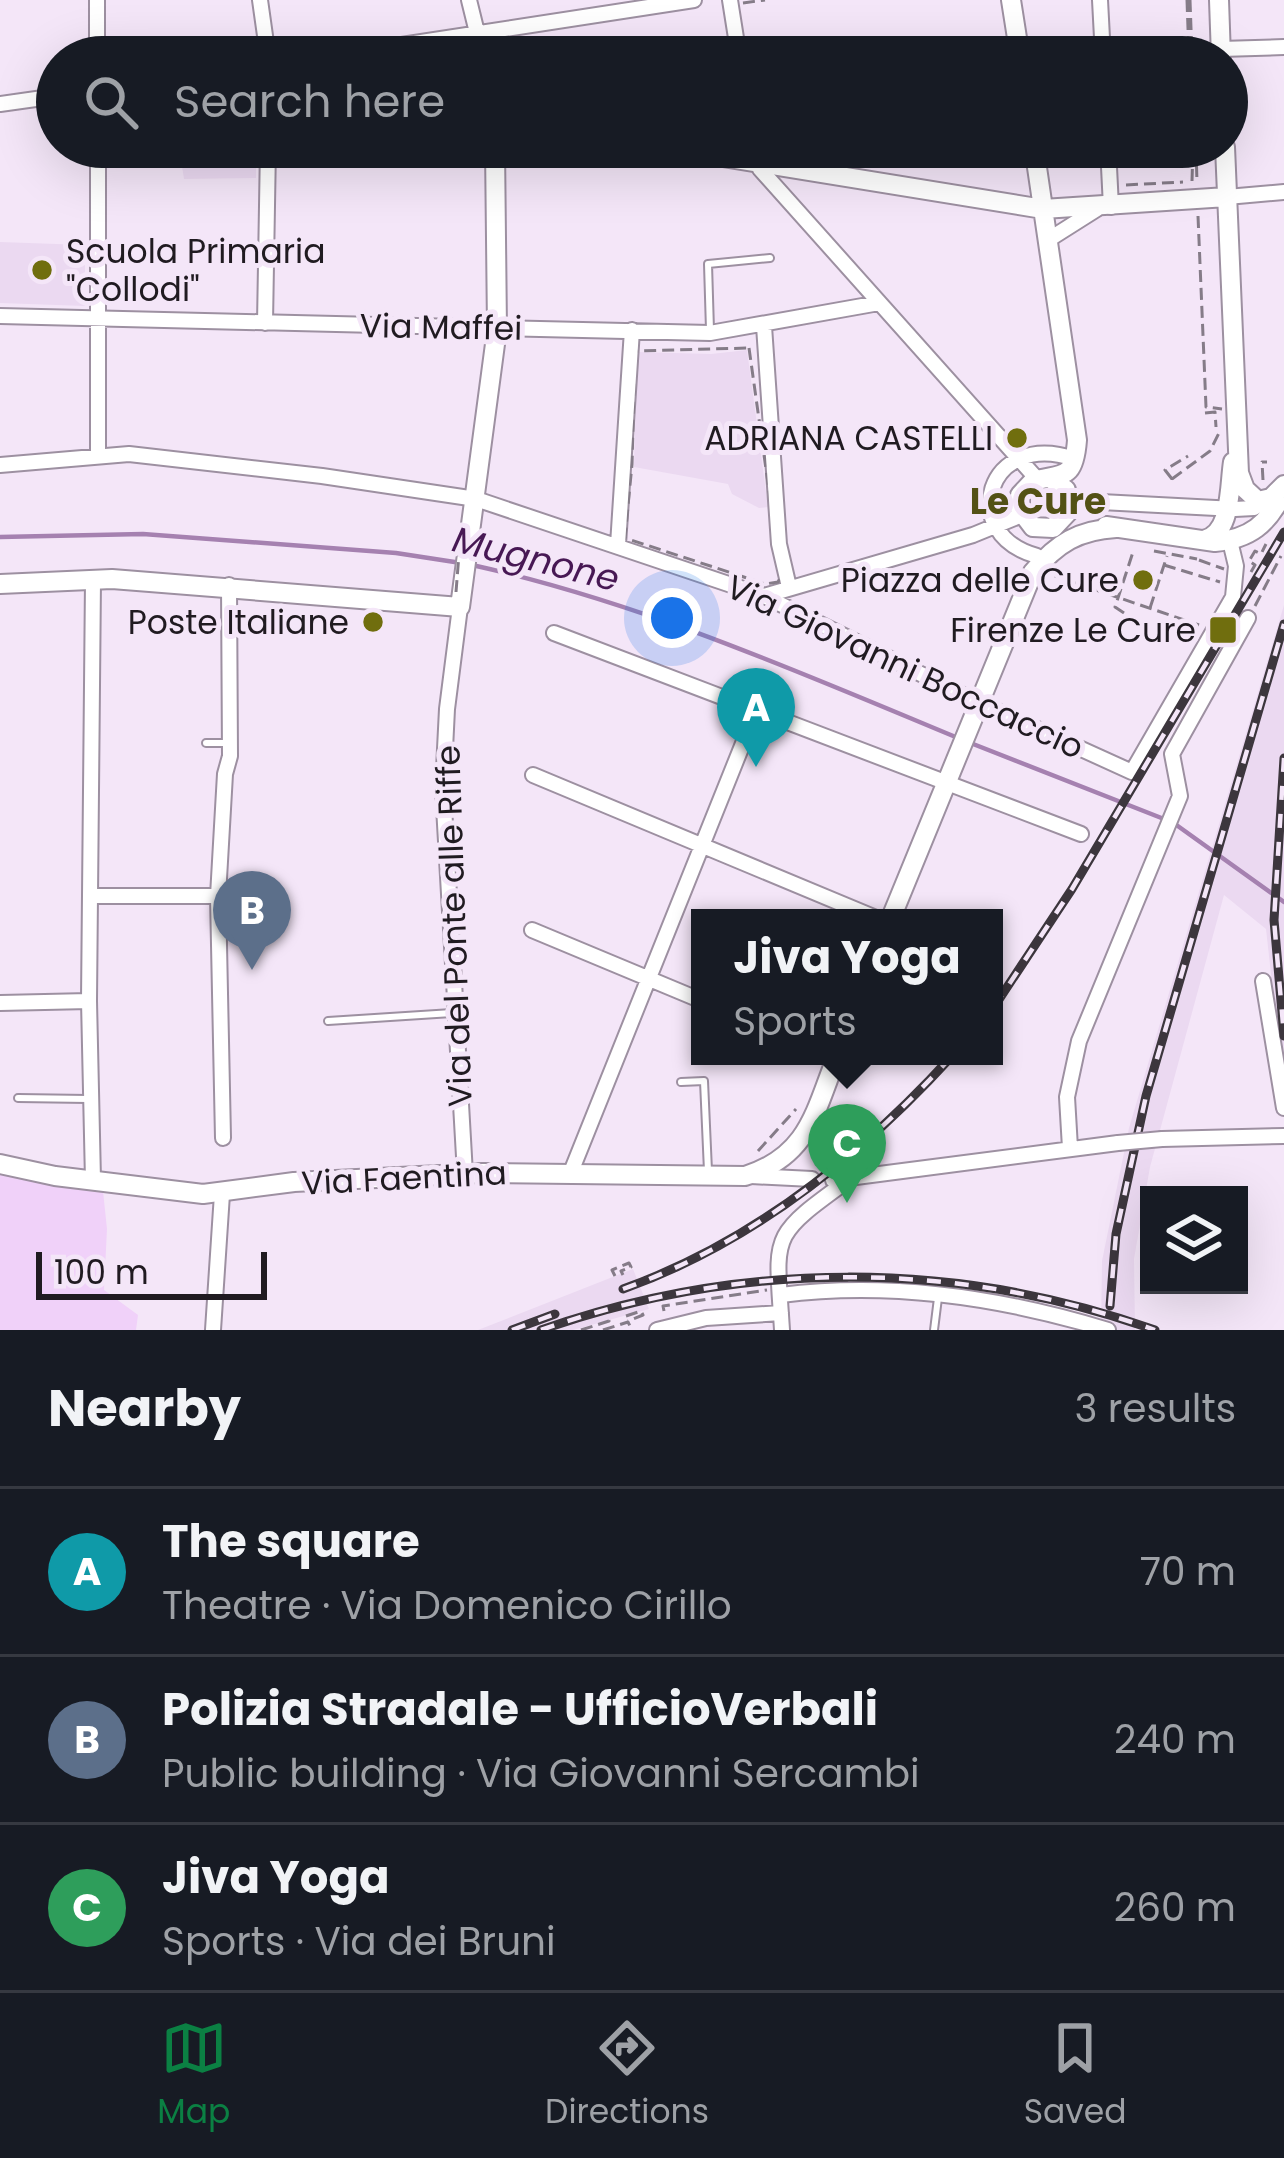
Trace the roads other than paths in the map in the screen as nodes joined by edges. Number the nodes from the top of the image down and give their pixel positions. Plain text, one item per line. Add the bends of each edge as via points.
1 (97, 0) edge
2 (260, 0) edge
3 (469, 0) edge
4 (694, 0) edge
5 (730, 0) edge
6 (1011, 0) edge
7 (1100, 0) edge
8 (1219, 0) edge
9 (478, 33) junction
10 (98, 36) edge
11 (265, 36) edge
12 (459, 36) edge
13 (479, 36) edge
14 (736, 36) edge
15 (1017, 36) edge
16 (1102, 36) edge
17 (1220, 36) edge
18 (1284, 47) edge
19 (1248, 50) edge
20 (36, 99) edge
21 (0, 104) edge
22 (98, 168) edge
23 (268, 168) edge
24 (496, 168) edge
25 (765, 168) edge
26 (827, 168) edge
27 (1037, 168) edge
28 (1108, 168) edge
29 (1226, 168) edge
30 (1284, 192) edge
31 (1227, 197) junction
32 (1107, 207) junction
33 (1043, 209) junction
34 (1048, 240) junction
35 (770, 258) dead end
36 (879, 303) junction
37 (0, 316) edge
38 (98, 320) junction
39 (265, 323) junction
40 (764, 326) junction
41 (497, 329) junction
42 (632, 330) junction
43 (710, 333) junction
44 (1237, 432) junction
45 (1076, 453) junction
46 (98, 454) junction
47 (1018, 457) junction
48 (0, 465) edge
49 (1045, 480) junction
50 (1275, 489) edge
51 (1069, 496) junction
52 (476, 499) junction
53 (1226, 508) junction
54 (1022, 515) junction
55 (1066, 518) junction
56 (995, 526) junction
57 (1048, 529) junction
58 (1119, 537) junction
59 (1230, 541) junction
60 (618, 545) junction
61 (1200, 550) junction
62 (1040, 565) junction
63 (94, 580) junction
64 (785, 581) junction
65 (0, 584) edge
66 (229, 585) junction
67 (764, 596) junction
68 (459, 597) junction
69 (1248, 618) road end
70 (554, 633) dead end
71 (980, 703) junction
72 (756, 711) junction
73 (206, 743) dead end
74 (230, 743) junction
75 (951, 773) junction
76 (533, 775) dead end
77 (1081, 835) dead end
78 (703, 845) junction
79 (91, 896) junction
80 (218, 896) junction
81 (855, 909) edge
82 (895, 909) edge
83 (532, 930) dead end
84 (648, 979) junction
85 (1263, 981) dead end
86 (691, 996) edge
87 (89, 1001) junction
88 (0, 1003) edge
89 (455, 1012) junction
90 (328, 1021) dead end
91 (830, 1065) edge
92 (681, 1082) dead end
93 (18, 1098) dead end
94 (92, 1099) junction
95 (1284, 1108) edge
96 (1284, 1136) edge
97 (223, 1138) dead end
98 (1070, 1148) junction
99 (0, 1164) edge
100 (746, 1170) junction
101 (571, 1172) junction
102 (465, 1174) junction
103 (708, 1174) junction
104 (812, 1179) dead end
105 (93, 1180) junction
106 (222, 1194) junction
107 (939, 1294) junction
108 (781, 1295) junction
109 (781, 1312) junction
110 (1072, 1324) edge
111 (213, 1330) edge
112 (657, 1330) edge
113 (782, 1330) edge
114 (934, 1330) edge
115 (1108, 1330) edge

1 - 10 street
2 - 11 street
3 - 9 street
4 - 9 street
5 - 14 street
6 - 15 street
7 - 16 street
8 - 17 street
9 - 12 street
9 - 13 street
18 - 19 street
20 - 21 street
22 - 38 street
23 - 39 street
24 - 41 street
25 - 36 street
26 - 33 street
27 - 33 street
28 - 32 street
29 - 31 street
30 - 31 street
31 - 32 street
31 - 44 street
32 - 33 street
32 - 34 street
33 - 34 street
34 - 45 street
35 - 43 lane via 708,264
36 - 40 street, Via Maffei
36 - 47 street
37 - 38 street, Via Maffei
38 - 39 street, Via Maffei
38 - 46 street
39 - 41 street, Via Maffei
40 - 43 street, Via Maffei
40 - 64 street
41 - 42 street, Via Maffei
41 - 52 street
42 - 43 street, Via Maffei
42 - 60 street
44 - 50 street via 1245,489 1258,501
44 - 53 street
45 - 47 street
45 - 49 street via 1066,473
46 - 48 street, Via Giovanni Boccaccio
46 - 52 street, Via Giovanni Boccaccio
47 - 49 street
47 - 56 street via 993,487
49 - 51 street
49 - 54 street via 1021,495
50 - 53 street via 1254,508
50 - 59 street via 1263,525
51 - 53 street
51 - 55 street
52 - 60 street, Via Giovanni Boccaccio
52 - 68 street, bridge
53 - 61 street via 1218,535
54 - 56 street
54 - 57 street
55 - 57 street
55 - 58 street
56 - 62 street
56 - 64 street
57 - 62 street
58 - 61 street
58 - 62 street via 1090,530 1072,536
59 - 61 street
59 - 71 street, Via Giovanni Boccaccio via 1235,590 1132,772
60 - 67 street, Via Giovanni Boccaccio
62 - 71 street
63 - 65 street
63 - 66 street
63 - 79 street via 100,748
64 - 67 street
66 - 68 street
66 - 74 street
67 - 71 street, Via Giovanni Boccaccio
68 - 89 street, Via del Ponte alle Riffe via 443,775
69 - 98 street via 1172,754 1180,796 1079,1041 1066,1108
70 - 72 street
71 - 75 street
72 - 75 street
72 - 78 street
73 - 74 lane
74 - 80 street
75 - 77 street
75 - 82 street
76 - 78 street
78 - 81 street
78 - 84 street
79 - 80 street
79 - 87 street
80 - 97 street
83 - 84 street
84 - 86 street
84 - 101 street
85 - 95 street
87 - 88 street
87 - 94 street
89 - 90 lane
89 - 102 street, Via del Ponte alle Riffe
91 - 100 street via 804,1138 775,1163
92 - 103 lane via 704,1081
93 - 94 lane
94 - 105 street
96 - 98 street, bridge
98 - 108 street via 840,1180 786,1229 778,1246
99 - 105 street, Via Faentina
100 - 103 street, Via Faentina
100 - 104 street, Via Faentina
101 - 102 street, Via Faentina
101 - 103 street, Via Faentina
102 - 106 street, Via Faentina via 294,1182
105 - 106 street, Via Faentina
106 - 111 street
107 - 108 street
107 - 110 street
107 - 114 lane
108 - 109 street
109 - 112 street
109 - 113 street
110 - 115 street

